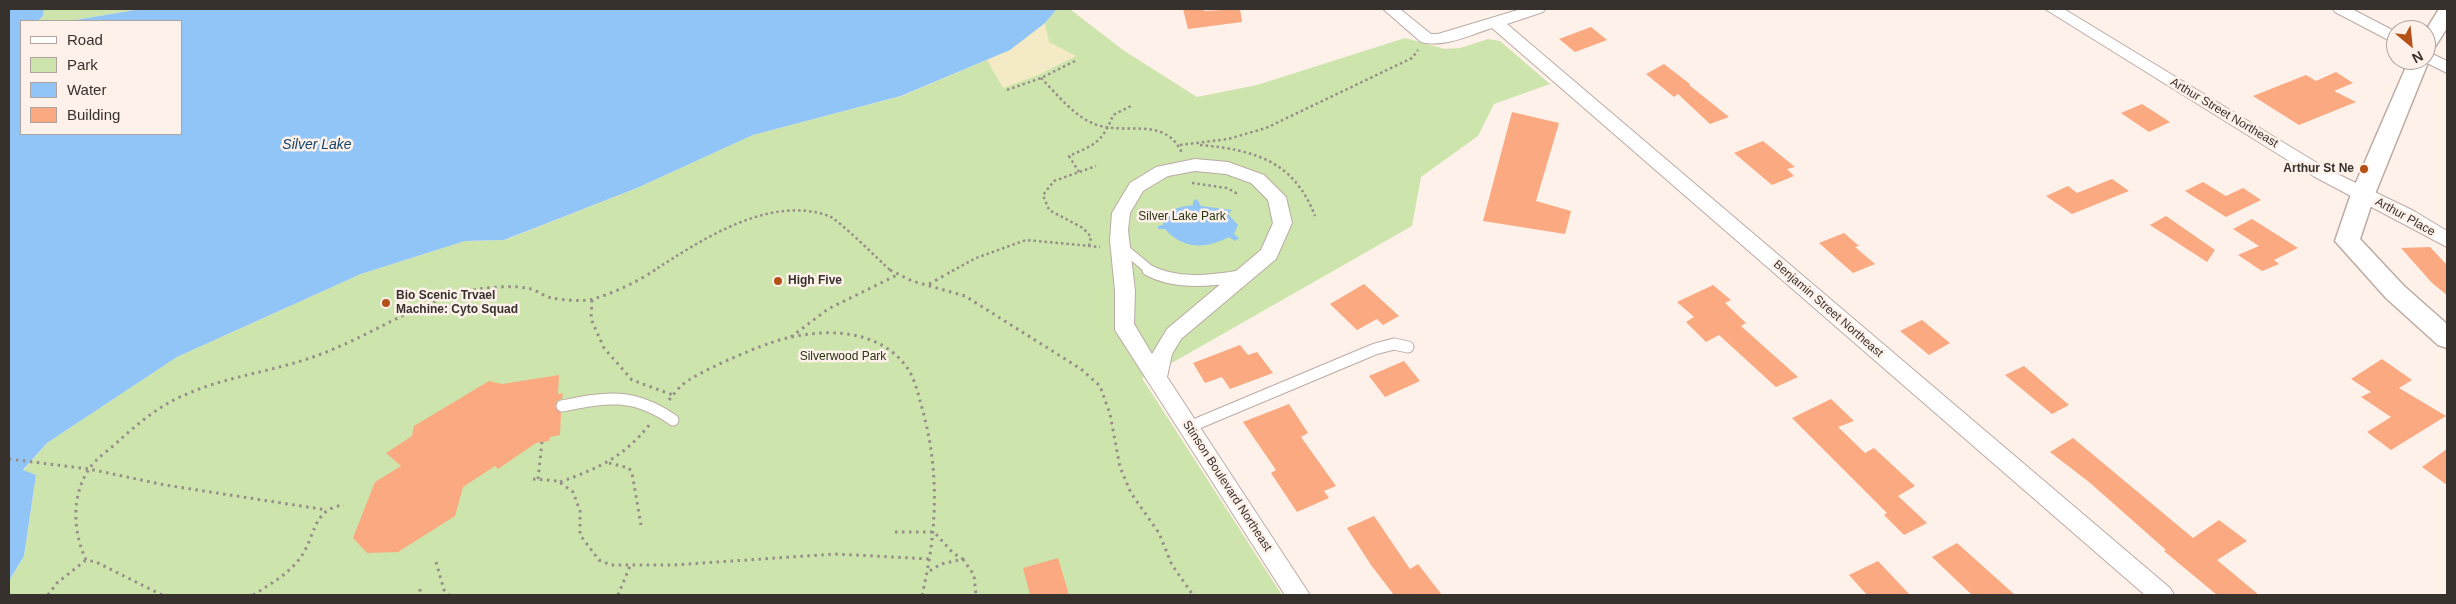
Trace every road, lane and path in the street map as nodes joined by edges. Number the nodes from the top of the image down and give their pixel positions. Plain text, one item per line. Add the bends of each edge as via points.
1 (1391, 9) edge
2 (1537, 9) edge
3 (2054, 9) edge
4 (2341, 9) edge
5 (2447, 12) edge
6 (1494, 22) junction
7 (2436, 30) edge
8 (2386, 34) edge
9 (1427, 39) junction
10 (1076, 60) dead end
11 (2436, 62) edge
12 (2447, 68) edge
13 (2415, 70) edge
14 (1041, 78) junction
15 (1007, 90) dead end
16 (1133, 105) dead end
17 (1108, 127) junction
18 (1180, 146) junction
19 (1096, 166) dead end
20 (1186, 166) junction
21 (1079, 172) junction
22 (1238, 194) dead end
23 (2363, 194) junction
24 (2447, 240) edge
25 (1089, 246) junction
26 (1122, 246) junction
27 (898, 275) junction
28 (1242, 276) junction
29 (929, 285) junction
30 (592, 300) junction
31 (791, 337) junction
32 (2447, 338) edge
33 (1408, 347) dead end
34 (1157, 377) junction
35 (674, 395) junction
36 (562, 406) dead end
37 (660, 410) junction
38 (672, 420) dead end
39 (1188, 427) junction
40 (542, 442) dead end
41 (9, 459) edge
42 (609, 464) junction
43 (89, 469) junction
44 (560, 482) junction
45 (344, 505) dead end
46 (327, 510) junction
47 (641, 525) dead end
48 (895, 532) dead end
49 (934, 532) junction
50 (931, 559) junction
51 (963, 559) junction
52 (86, 560) junction
53 (436, 562) dead end
54 (630, 566) junction
55 (927, 573) junction
56 (420, 590) dead end
57 (48, 595) edge
58 (162, 595) edge
59 (253, 595) edge
60 (420, 595) edge
61 (450, 595) edge
62 (618, 595) edge
63 (922, 595) edge
64 (976, 595) edge
65 (1193, 595) edge
66 (1298, 595) edge
67 (2162, 595) edge

1 - 9 street
2 - 6 street
3 - 23 street, Arthur Street Northeast via 2297,158
4 - 8 street
5 - 7 street
6 - 9 street via 1439,39
6 - 67 street, Benjamin Street Northeast
9 - 18 path via 1412,58 1266,128 1228,139
10 - 14 path
11 - 12 street
13 - 23 street
14 - 15 path
14 - 17 path via 1088,121
16 - 17 path via 1113,115
17 - 18 path via 1150,129 1169,135
17 - 21 path via 1104,138 1093,146 1068,156
18 - 20 path
19 - 21 path
20 - 22 path via 1192,184 1227,188
20 - 26 street, Stinson Boulevard Northeast via 1153,176 1127,198 1121,213
20 - 28 street, Stinson Boulevard Northeast via 1235,168 1253,175 1278,199 1283,211 1283,227 1278,241 1269,254
21 - 25 path via 1054,181 1043,195 1049,210 1083,228 1091,237
23 - 24 street, Arthur Place
23 - 32 street via 2347,241 2395,292
25 - 26 path
25 - 29 path via 1026,240 976,258
26 - 28 lane via 1152,272 1200,280
26 - 34 street, Stinson Boulevard Northeast via 1125,330
27 - 29 path
27 - 30 path via 874,258 830,216 799,210 764,215 730,225 641,279
27 - 31 path via 838,303 806,322
28 - 34 street, Stinson Boulevard Northeast via 1174,334 1158,362
29 - 65 path via 965,296 1081,368 1100,386 1110,414 1120,467 1131,493 1159,533 1172,565
30 - 35 path via 591,319 609,354 632,380
30 - 43 path via 550,298 531,289 508,286 445,296 319,355 186,394 147,416
31 - 35 path via 763,346 692,379
31 - 49 path via 833,333 858,336 890,351 906,366 923,410 932,454
33 - 39 lane via 1394,344 1375,349
34 - 39 street, Stinson Boulevard Northeast
35 - 37 path
36 - 37 lane via 612,396 642,400
37 - 38 lane
37 - 42 path via 637,442
39 - 66 street, Stinson Boulevard Northeast
40 - 44 path via 536,479
41 - 43 path
42 - 44 path
42 - 47 path via 628,468 632,473
43 - 46 path via 165,485
43 - 52 path via 79,494 75,520 79,545
44 - 54 path via 576,495 582,518 580,535 599,560 610,565
45 - 46 path
46 - 59 path via 318,517 315,536 295,567
48 - 49 path
49 - 50 path
49 - 51 path via 953,554
50 - 54 path via 835,554
50 - 55 path
51 - 55 path via 941,564
51 - 64 path via 974,569
52 - 57 path via 57,583
52 - 58 path
53 - 61 path via 444,590
54 - 62 path
55 - 63 path
56 - 60 path

